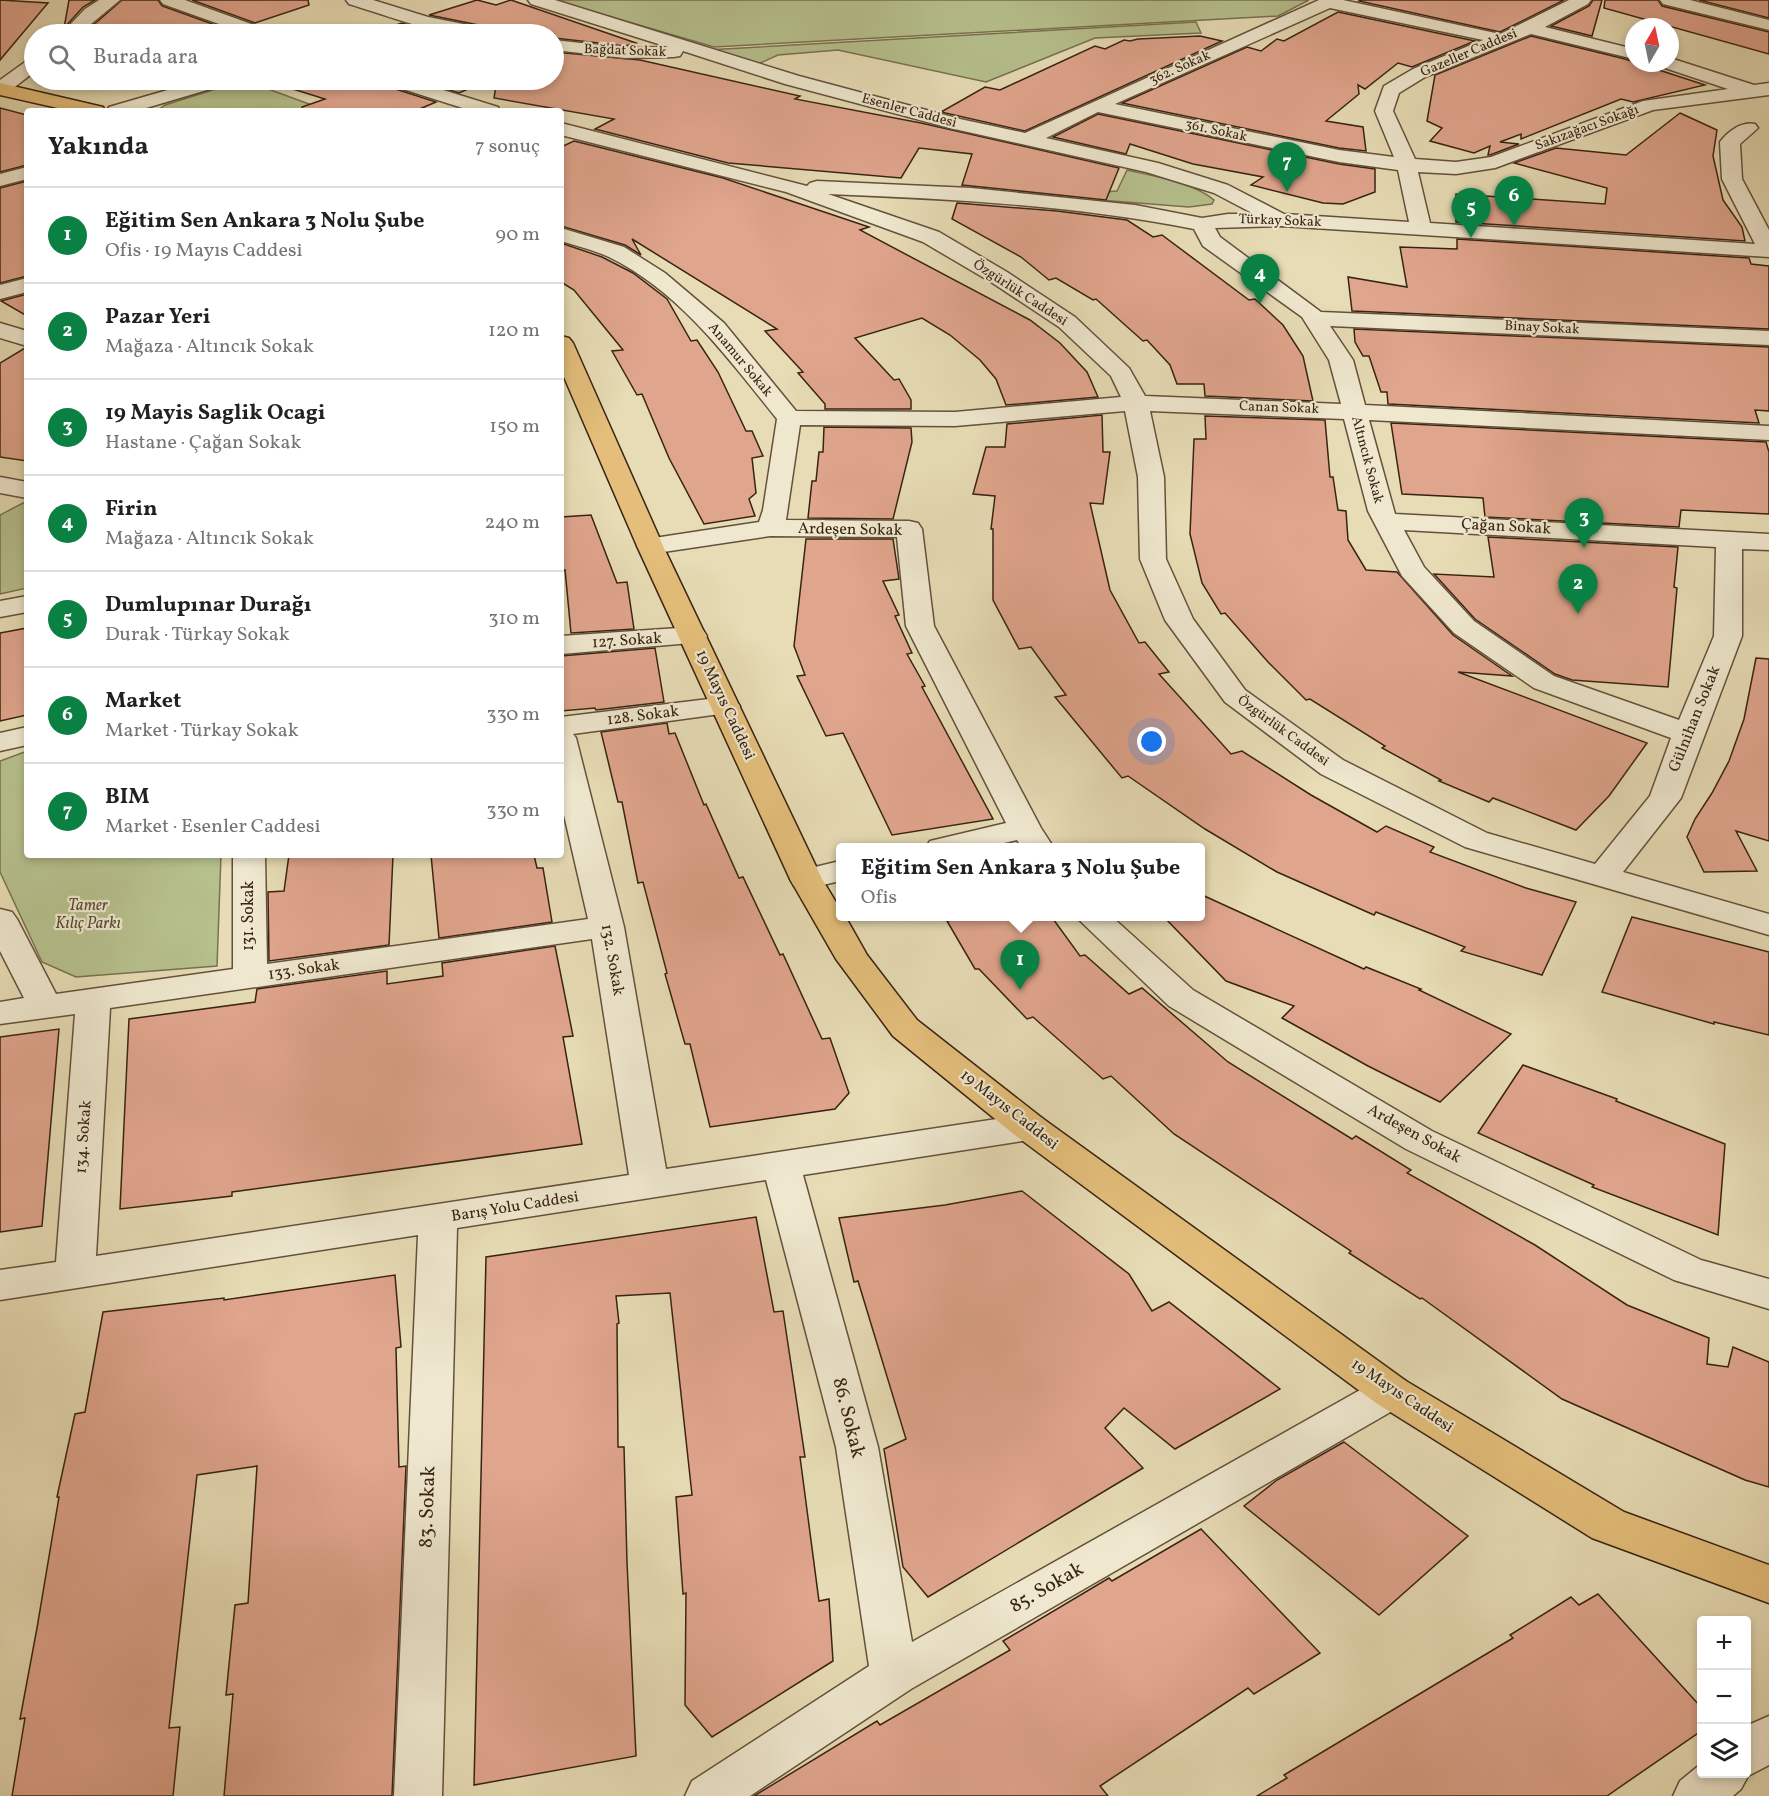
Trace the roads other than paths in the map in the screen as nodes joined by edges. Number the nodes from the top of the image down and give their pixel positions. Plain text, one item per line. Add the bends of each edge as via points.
1 (111, 0) edge
2 (169, 0) edge
3 (355, 0) edge
4 (537, 0) edge
5 (1582, 0) edge
6 (1669, 0) edge
7 (1331, 1) edge
8 (79, 24) edge
9 (235, 24) edge
10 (436, 24) edge
11 (1769, 25) edge
12 (1529, 28) junction
13 (1501, 39) junction
14 (564, 46) edge
15 (697, 52) junction
16 (1625, 52) edge
17 (1679, 66) edge
18 (24, 71) edge
19 (0, 89) edge
20 (186, 90) edge
21 (425, 90) edge
22 (1760, 90) edge
23 (1683, 100) junction
24 (1096, 106) junction
25 (83, 108) edge
26 (126, 108) edge
27 (482, 108) edge
28 (1748, 128) junction
29 (564, 130) edge
30 (1769, 133) edge
31 (1028, 139) junction
32 (1407, 165) junction
33 (24, 174) edge
34 (0, 180) edge
35 (793, 188) junction
36 (1281, 220) junction
37 (1202, 224) junction
38 (1420, 229) junction
39 (564, 235) edge
40 (1769, 251) edge
41 (24, 286) edge
42 (0, 292) edge
43 (1314, 318) junction
44 (1769, 338) edge
45 (564, 350) edge
46 (1136, 404) junction
47 (1354, 412) junction
48 (789, 418) junction
49 (1769, 433) edge
50 (17, 488) edge
51 (0, 502) edge
52 (1386, 521) junction
53 (770, 528) junction
54 (1729, 539) junction
55 (1769, 542) edge
56 (650, 546) junction
57 (24, 605) edge
58 (0, 609) edge
59 (693, 636) junction
60 (564, 645) edge
61 (724, 706) junction
62 (564, 726) edge
63 (1688, 734) junction
64 (24, 737) edge
65 (0, 742) edge
66 (564, 750) edge
67 (1031, 838) edge
68 (986, 843) edge
69 (249, 858) edge
70 (836, 872) edge
71 (1602, 877) junction
72 (806, 879) junction
73 (0, 919) edge
74 (1096, 921) edge
75 (1769, 925) edge
76 (607, 927) junction
77 (250, 977) junction
78 (93, 1000) junction
79 (46, 1006) junction
80 (0, 1013) edge
81 (1029, 1127) junction
82 (781, 1165) junction
83 (650, 1186) junction
84 (438, 1219) junction
85 (75, 1273) junction
86 (0, 1285) edge
87 (1769, 1294) edge
88 (1391, 1392) junction
89 (1769, 1584) edge
90 (894, 1675) junction
91 (1769, 1737) edge
92 (1751, 1751) edge
93 (1718, 1778) edge
94 (418, 1796) edge
95 (709, 1796) edge
96 (1697, 1796) edge

1 - 8 street
2 - 9 street
3 - 10 street
4 - 15 street, Esenler Caddesi
5 - 12 street, Gazeller Caddesi
6 - 11 street
7 - 13 street
7 - 24 street, 362. Sokak
12 - 13 street, Gazeller Caddesi
12 - 16 street
13 - 32 street, Gazeller Caddesi via 1419,73 1391,90 1384,111
14 - 15 street, Bağdat Sokak via 625,53
15 - 31 street, Esenler Caddesi via 946,121
17 - 22 street
18 - 19 street
19 - 25 main road
20 - 26 street
21 - 27 street
22 - 23 street, Sakızağacı Sokağı
23 - 28 street
23 - 32 street, Sakızağacı Sokağı via 1650,105 1495,162 1456,168
24 - 31 street, 362. Sokak
24 - 32 street, 361. Sokak via 1339,156
28 - 30 street
28 - 40 street via 1730,142 1732,179
29 - 35 street, Özgürlük Caddesi
31 - 36 street, Esenler Caddesi via 1151,167 1221,189
32 - 38 street, Gazeller Caddesi
33 - 34 street
35 - 37 street, Türkay Sokak via 971,194 1135,211
35 - 46 street, Özgürlük Caddesi via 931,237 999,277 1067,322 1121,373
36 - 37 street, Türkay Sokak
36 - 38 street, Türkay Sokak
37 - 43 street, Altıncık Sokak via 1211,241
38 - 40 street, Türkay Sokak
39 - 48 street, Anamur Sokak via 616,252 657,278 716,328
41 - 42 street
43 - 44 street, Binay Sokak
43 - 47 street, Altıncık Sokak via 1341,360
45 - 56 main road, 19 Mayıs Caddesi
46 - 47 street, Canan Sokak
46 - 48 street, Canan Sokak via 955,419
46 - 71 street, Özgürlük Caddesi via 1150,477 1153,560 1179,620 1235,696 1332,767 1476,840
47 - 49 street, Canan Sokak
47 - 52 street, Altıncık Sokak
48 - 53 street
50 - 51 street
52 - 54 street, Çağan Sokak
52 - 63 street, Altıncık Sokak via 1412,570 1464,627 1544,682
53 - 56 street, Ardeşen Sokak
53 - 67 street, Ardeşen Sokak via 909,529 920,626
54 - 55 street, Çağan Sokak
54 - 63 street, Gülnihan Sokak via 1728,636
56 - 59 main road, 19 Mayıs Caddesi
57 - 58 street
59 - 60 street, 127. Sokak
59 - 61 main road, 19 Mayıs Caddesi
61 - 62 street, 128. Sokak
61 - 72 main road, 19 Mayıs Caddesi
63 - 71 street, Gülnihan Sokak via 1665,798
64 - 65 street
66 - 76 street, 132. Sokak
67 - 68 street, Ardeşen Sokak
69 - 77 street, 131. Sokak
70 - 72 street
71 - 75 street, Özgürlük Caddesi
72 - 81 main road, 19 Mayıs Caddesi via 853,959 905,1028
73 - 79 street
74 - 87 street, Ardeşen Sokak via 1181,998 1419,1140 1688,1270
76 - 77 street, 133. Sokak
76 - 83 street, 132. Sokak
77 - 78 street, 133. Sokak
78 - 79 street, 133. Sokak
78 - 85 street, 134. Sokak
79 - 80 street, 133. Sokak
81 - 82 street, Barış Yolu Caddesi
81 - 88 main road, 19 Mayıs Caddesi
82 - 83 street, Barış Yolu Caddesi
82 - 90 street, 86. Sokak via 858,1448
83 - 84 street, Barış Yolu Caddesi
84 - 85 street, Barış Yolu Caddesi
84 - 94 street, 83. Sokak
85 - 86 street, Barış Yolu Caddesi
88 - 89 main road, 19 Mayıs Caddesi via 1608,1525
88 - 90 street, 85. Sokak
90 - 95 street, 85. Sokak
91 - 92 street
93 - 96 street

